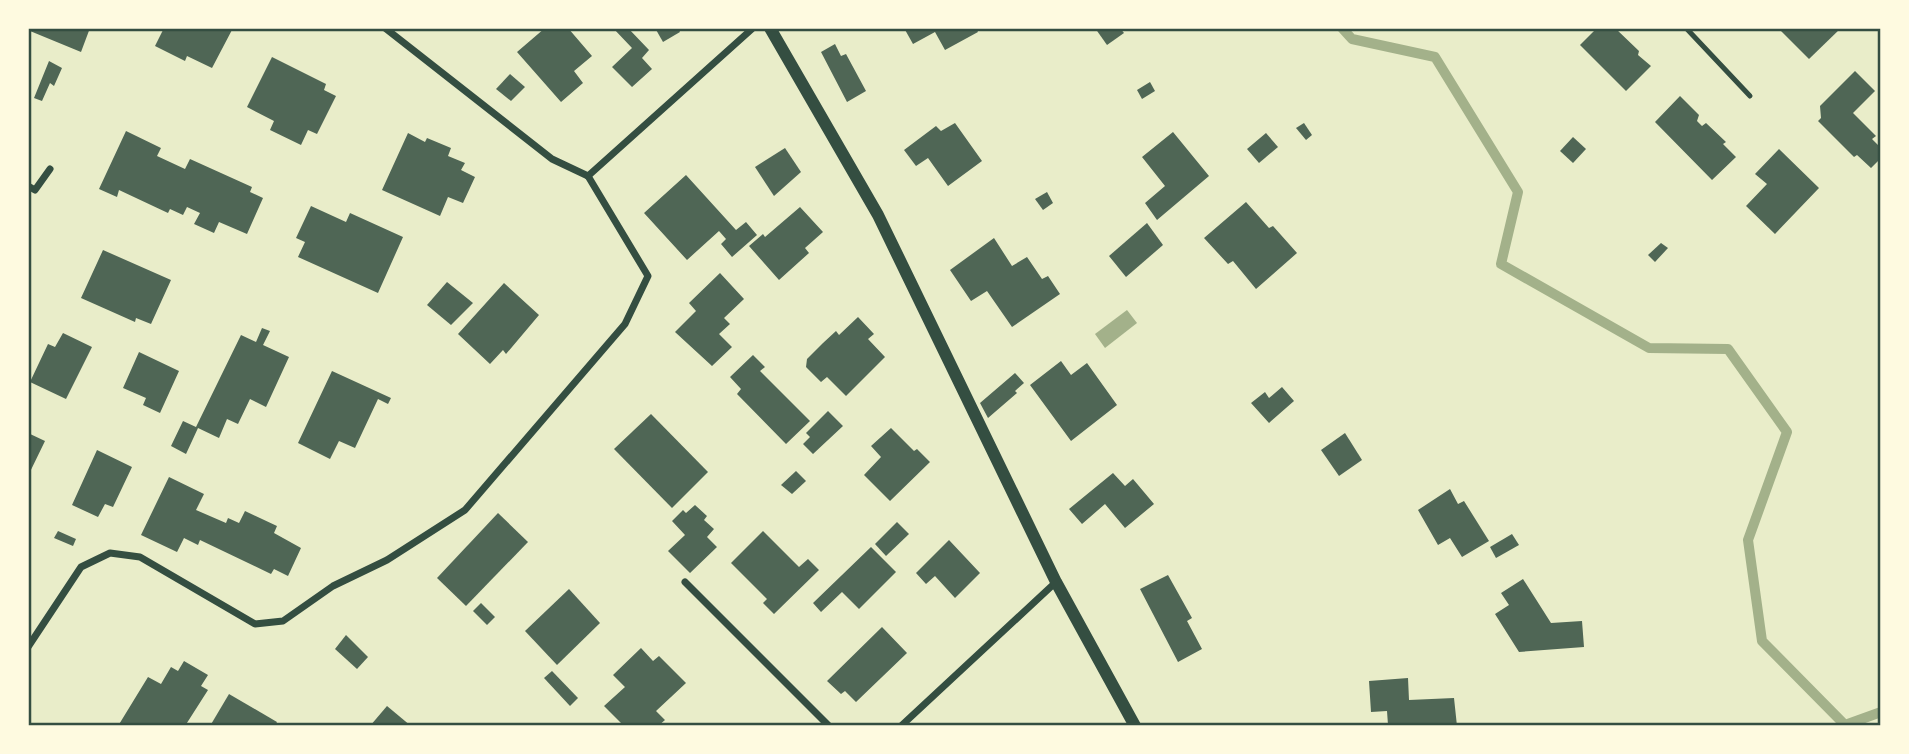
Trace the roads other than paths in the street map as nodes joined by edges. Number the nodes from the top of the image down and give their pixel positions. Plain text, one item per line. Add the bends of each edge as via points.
1 (385, 28) edge
2 (753, 28) edge
3 (770, 28) edge
4 (1686, 28) edge
5 (1750, 96) dead end
6 (50, 169) dead end
7 (588, 176) junction
8 (28, 186) edge
9 (685, 582) dead end
10 (1056, 582) junction
11 (28, 647) edge
12 (828, 726) edge
13 (901, 726) edge
14 (1135, 726) edge

1 - 7 street via 552,159
2 - 7 street
3 - 10 street via 878,215
4 - 5 lane
6 - 8 street via 35,190
7 - 11 street via 648,276 625,324 465,510 283,621 255,624 140,556 110,553 82,567
9 - 12 street
10 - 13 street
10 - 14 street

